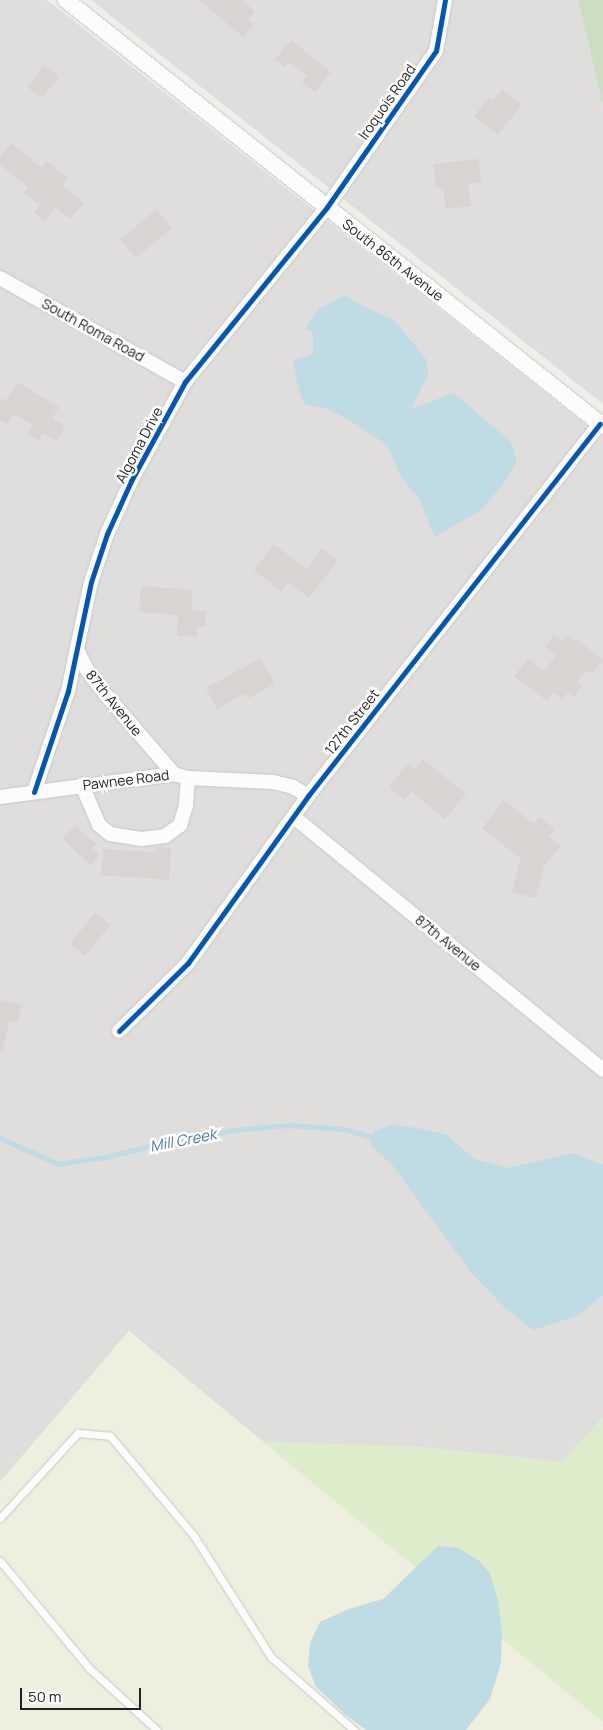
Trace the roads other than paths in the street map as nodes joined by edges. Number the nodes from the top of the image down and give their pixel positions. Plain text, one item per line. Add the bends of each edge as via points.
1 (66, 0) edge
2 (445, 0) edge
3 (327, 207) junction
4 (0, 278) edge
5 (185, 382) junction
6 (602, 425) edge
7 (78, 652) junction
8 (174, 774) junction
9 (188, 778) junction
10 (82, 785) junction
11 (34, 792) junction
12 (0, 796) edge
13 (308, 796) junction
14 (294, 817) junction
15 (119, 1031) dead end
16 (603, 1070) edge
17 (0, 1518) edge
18 (0, 1561) edge
19 (157, 1730) edge
20 (354, 1730) edge

1 - 3 street, South 86th Avenue
2 - 3 street, Iroquois Road via 436,51
3 - 5 street, Algoma Drive
3 - 6 street, South 86th Avenue
4 - 5 street, South Roma Road
5 - 7 street, Algoma Drive via 131,481 107,534 91,582
6 - 13 street, 127th Street
7 - 8 street, 87th Avenue via 106,695
7 - 11 street, Algoma Drive
8 - 9 street, Pawnee Road
8 - 10 street, Pawnee Road
9 - 10 street via 186,805 180,825 165,836 141,839 110,834 99,825
9 - 13 street, Pawnee Road via 274,782
10 - 11 street, Pawnee Road
11 - 12 street, Pawnee Road
13 - 14 street, 127th Street
14 - 15 street, 127th Street via 188,963
14 - 16 street, 87th Avenue
17 - 20 lane via 78,1433 110,1436 194,1536 271,1656
18 - 19 lane via 89,1668

